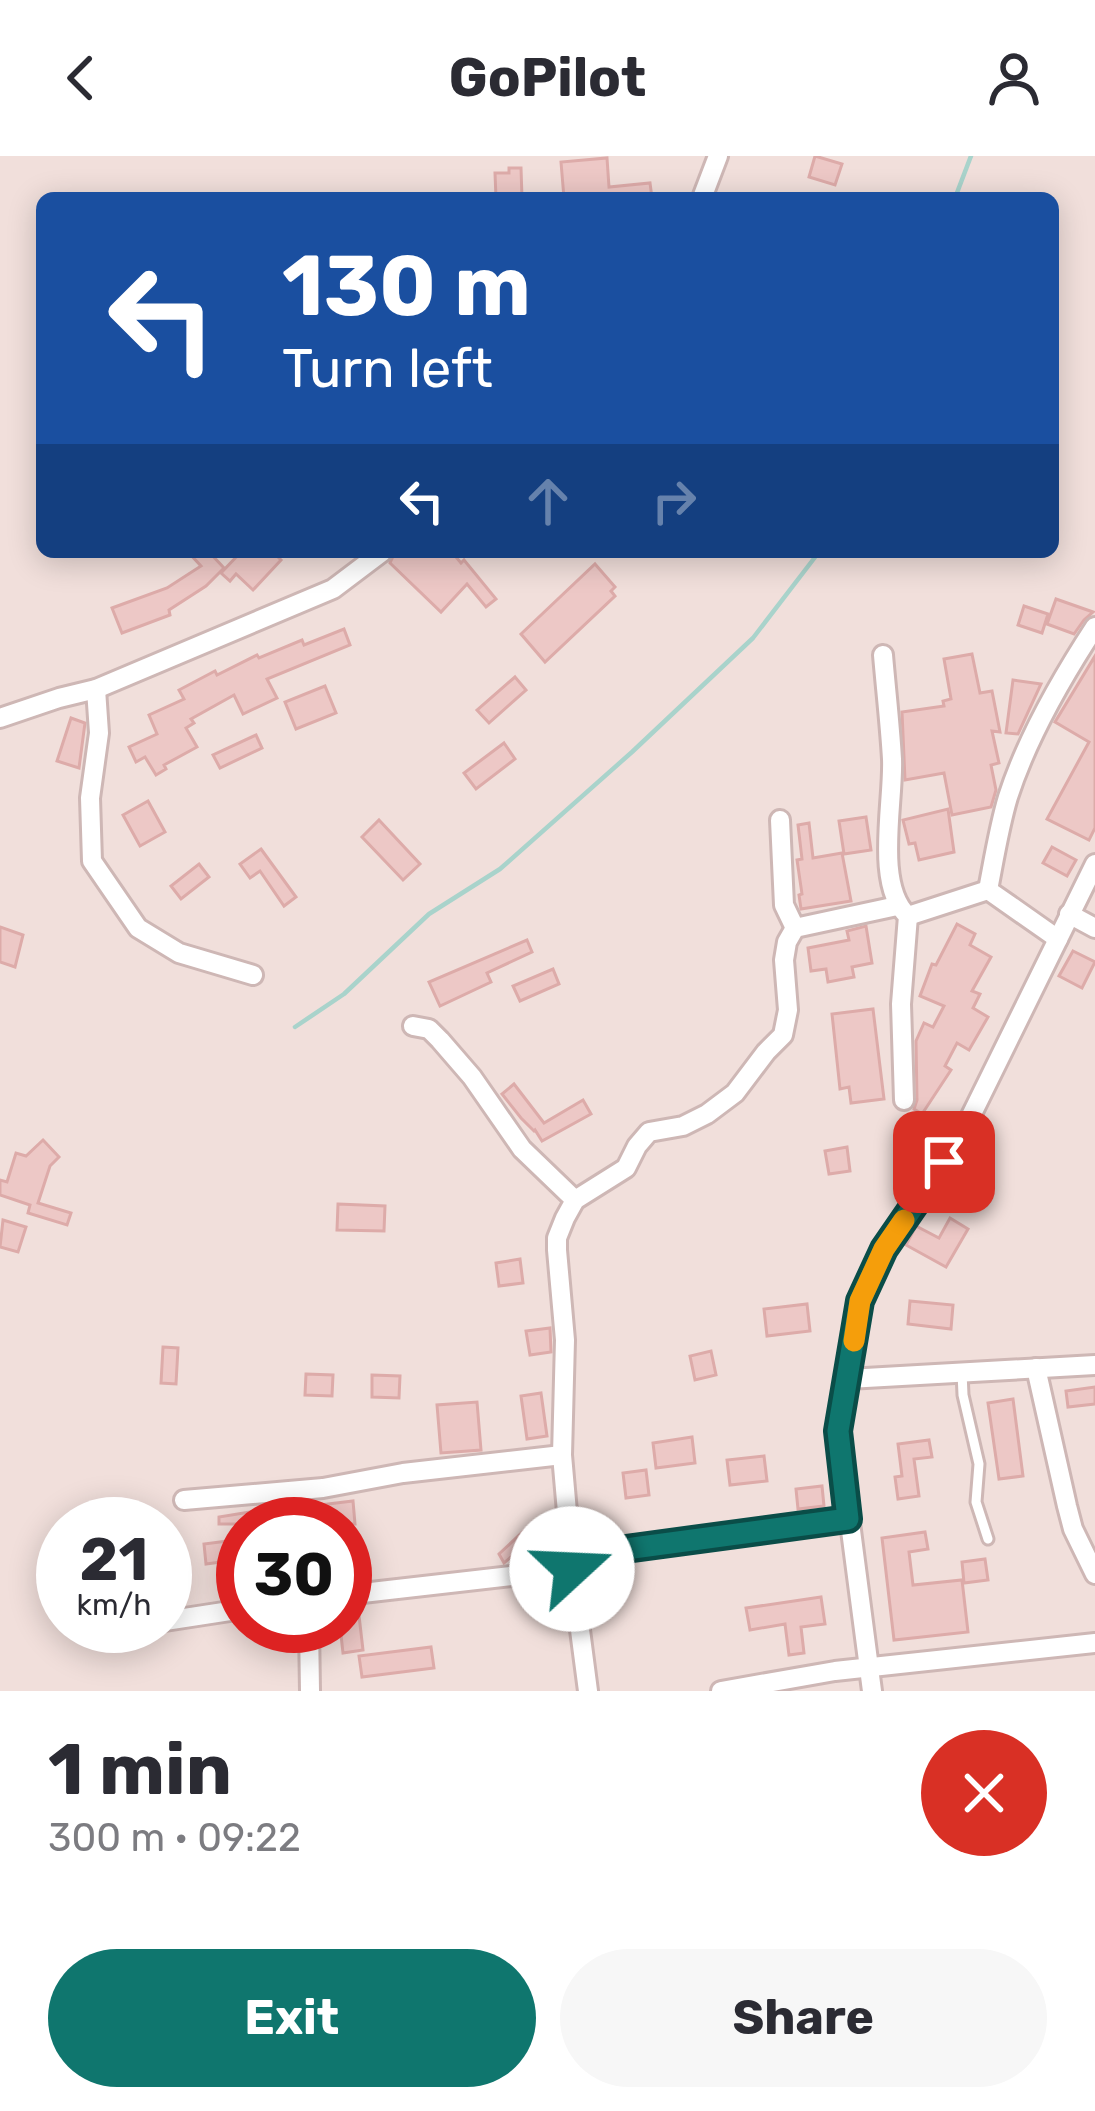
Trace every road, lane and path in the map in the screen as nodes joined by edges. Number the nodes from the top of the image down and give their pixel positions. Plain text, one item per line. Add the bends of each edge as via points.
1 (718, 156) edge
2 (704, 192) edge
3 (374, 558) edge
4 (1095, 627) edge
5 (883, 655) dead end
6 (96, 689) junction
7 (0, 718) edge
8 (780, 820) dead end
9 (1095, 864) edge
10 (988, 890) junction
11 (902, 911) junction
12 (1069, 914) junction
13 (795, 928) junction
14 (1095, 928) edge
15 (1058, 939) junction
16 (253, 975) dead end
17 (413, 1026) dead end
18 (904, 1100) dead end
19 (575, 1201) junction
20 (1095, 1365) edge
21 (1036, 1368) junction
22 (962, 1372) junction
23 (848, 1379) junction
24 (562, 1455) junction
25 (192, 1499) edge
26 (848, 1519) junction
27 (988, 1539) dead end
28 (572, 1569) junction
29 (1095, 1574) edge
30 (372, 1592) edge
31 (1095, 1643) edge
32 (310, 1653) edge
33 (869, 1668) junction
34 (310, 1691) edge
35 (588, 1691) edge
36 (722, 1691) edge
37 (872, 1691) edge

1 - 2 street
3 - 6 street via 333,589
4 - 10 street via 1021,762
5 - 11 street via 892,765 888,857
6 - 7 street
6 - 16 street via 92,861 138,928 178,953
8 - 13 street via 784,905
9 - 12 street
10 - 11 street
10 - 15 street
11 - 13 street
11 - 18 street
12 - 14 street
12 - 15 street
13 - 19 street via 784,960 783,1035 735,1093 683,1126 649,1132 626,1168
15 - 23 street via 963,1132 884,1249 860,1301
17 - 19 street via 440,1040 522,1149
19 - 24 street via 556,1250 565,1340
20 - 21 street
21 - 22 street
21 - 29 street via 1073,1529
22 - 23 street
22 - 27 lane via 979,1464 976,1502
23 - 26 street via 838,1431
24 - 25 street
24 - 28 street
26 - 28 street via 596,1553
26 - 33 street
28 - 30 street
28 - 35 street
31 - 33 street
32 - 34 street
33 - 36 street
33 - 37 street

